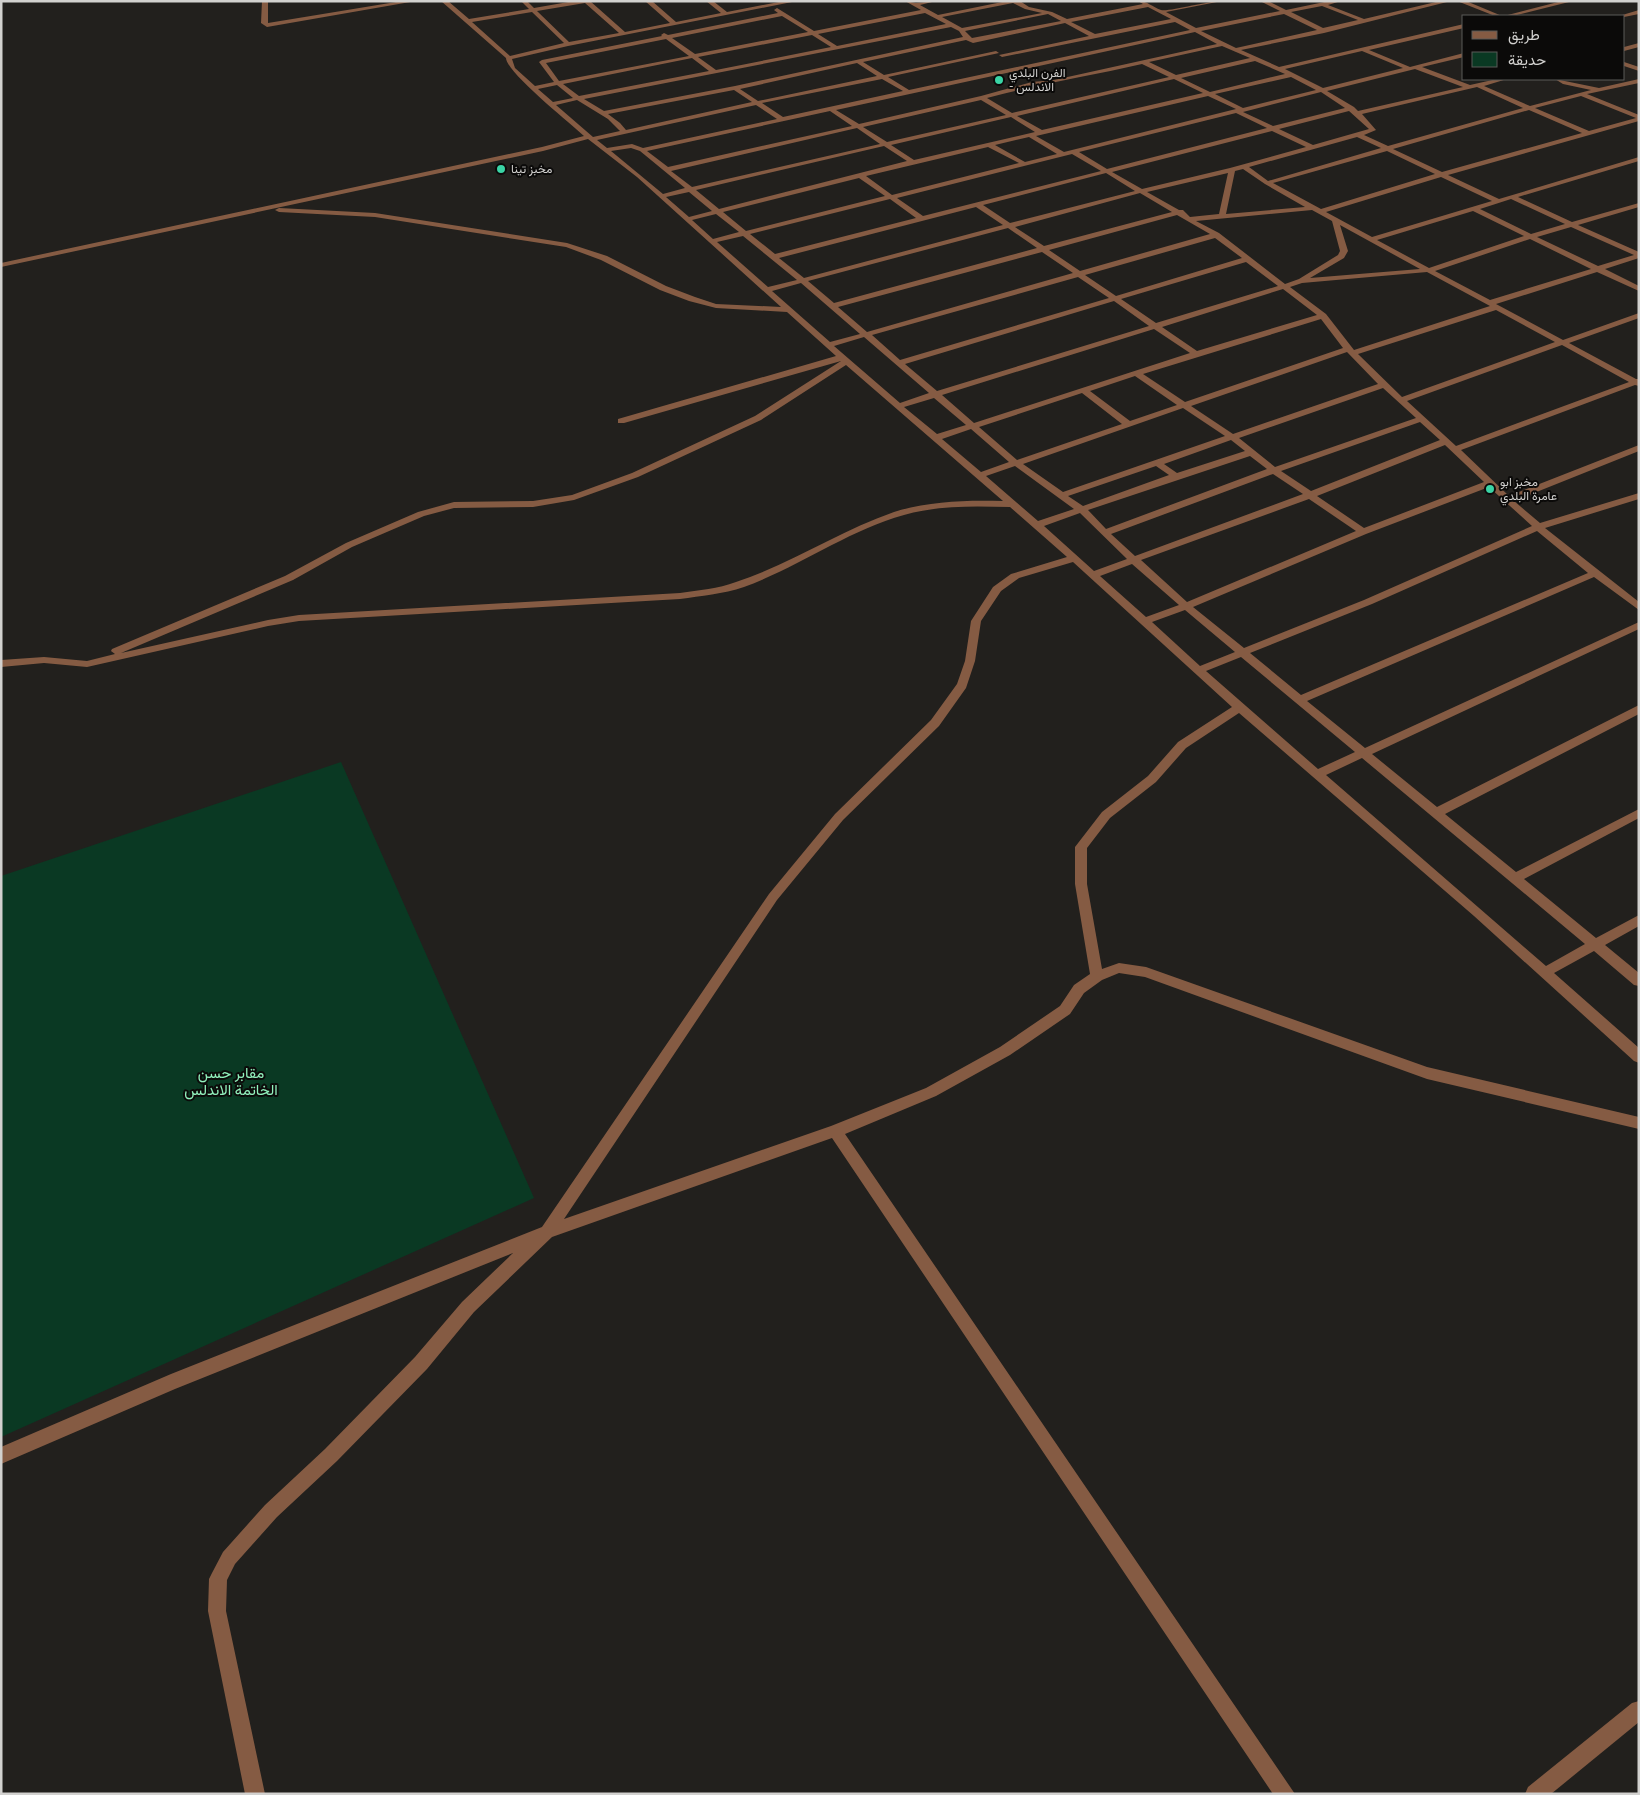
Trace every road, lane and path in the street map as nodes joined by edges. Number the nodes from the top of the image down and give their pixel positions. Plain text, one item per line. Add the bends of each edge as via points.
1 (265, 1) edge
2 (413, 1) edge
3 (444, 1) edge
4 (524, 1) edge
5 (585, 1) edge
6 (648, 1) edge
7 (709, 1) edge
8 (794, 1) edge
9 (908, 1) edge
10 (933, 1) edge
11 (1141, 1) edge
12 (1219, 1) edge
13 (1263, 1) edge
14 (1338, 1) edge
15 (1448, 1) edge
16 (1460, 1) edge
17 (1570, 1) edge
18 (779, 2) edge
19 (1015, 2) edge
20 (1324, 4) junction
21 (915, 5) junction
22 (1148, 5) junction
23 (771, 6) junction
24 (532, 10) junction
25 (926, 11) junction
26 (1160, 12) junction
27 (1286, 12) junction
28 (1639, 12) edge
29 (1050, 13) junction
30 (726, 14) junction
31 (783, 14) junction
32 (1496, 15) edge
33 (1511, 15) edge
34 (1625, 15) edge
35 (936, 17) junction
36 (1175, 20) junction
37 (466, 21) junction
38 (1066, 21) junction
39 (1365, 21) junction
40 (676, 24) junction
41 (951, 25) junction
42 (1462, 26) edge
43 (654, 28) junction
44 (961, 30) junction
45 (1196, 30) junction
46 (1324, 30) junction
47 (812, 32) junction
48 (624, 34) junction
49 (1094, 36) junction
50 (666, 37) junction
51 (969, 39) junction
52 (568, 44) junction
53 (979, 44) dead end
54 (1224, 44) junction
55 (1639, 45) edge
56 (1119, 46) junction
57 (835, 47) junction
58 (987, 48) dead end
59 (1625, 49) edge
60 (1235, 50) junction
61 (1364, 50) junction
62 (999, 54) junction
63 (693, 56) junction
64 (789, 56) junction
65 (1462, 56) edge
66 (509, 58) junction
67 (1010, 59) dead end
68 (1255, 59) junction
69 (796, 62) dead end
70 (859, 62) junction
71 (1143, 62) junction
72 (1018, 63) dead end
73 (1625, 64) edge
74 (748, 65) junction
75 (804, 67) dead end
76 (1026, 67) junction
77 (1416, 67) junction
78 (1408, 68) junction
79 (1279, 69) junction
80 (1639, 69) edge
81 (755, 70) dead end
82 (1035, 71) dead end
83 (715, 72) junction
84 (811, 72) junction
85 (991, 74) junction
86 (762, 75) dead end
87 (1041, 75) dead end
88 (1290, 75) junction
89 (882, 76) junction
90 (998, 78) dead end
91 (1174, 78) junction
92 (769, 80) junction
93 (1500, 80) edge
94 (1560, 80) edge
95 (1607, 80) edge
96 (1639, 81) edge
97 (558, 82) junction
98 (1005, 82) dead end
99 (1054, 82) junction
100 (1477, 85) junction
101 (1619, 85) junction
102 (1469, 87) junction
103 (532, 88) junction
104 (735, 88) junction
105 (1018, 89) junction
106 (1601, 90) junction
107 (1320, 91) junction
108 (908, 92) junction
109 (1209, 94) junction
110 (1580, 94) junction
111 (578, 98) junction
112 (982, 98) junction
113 (755, 103) junction
114 (550, 104) junction
115 (1352, 108) junction
116 (1529, 108) junction
117 (832, 109) junction
118 (1239, 110) junction
119 (602, 113) junction
120 (1359, 113) junction
121 (1013, 116) junction
122 (1639, 118) edge
123 (783, 120) junction
124 (860, 126) junction
125 (1274, 128) junction
126 (624, 132) junction
127 (1042, 133) junction
128 (1588, 133) junction
129 (1359, 135) junction
130 (1032, 136) junction
131 (590, 138) junction
132 (556, 144) junction
133 (885, 145) junction
134 (990, 145) junction
135 (1312, 147) junction
136 (1388, 149) junction
137 (607, 150) junction
138 (642, 150) junction
139 (1072, 151) junction
140 (1061, 153) junction
141 (1639, 159) edge
142 (913, 162) junction
143 (1022, 163) junction
144 (1626, 163) junction
145 (1242, 166) junction
146 (1639, 168) edge
147 (665, 170) junction
148 (1106, 170) junction
149 (1232, 170) junction
150 (1442, 174) junction
151 (861, 176) junction
152 (1267, 184) junction
153 (689, 190) junction
154 (1141, 191) junction
155 (661, 196) junction
156 (890, 196) junction
157 (1512, 197) junction
158 (1498, 201) junction
159 (977, 204) junction
160 (1639, 205) edge
161 (1473, 208) junction
162 (261, 209) junction
163 (1317, 210) junction
164 (717, 212) junction
165 (1180, 212) junction
166 (1222, 215) junction
167 (921, 218) junction
168 (688, 219) junction
169 (1190, 219) junction
170 (1334, 220) junction
171 (1571, 225) junction
172 (1009, 226) junction
173 (745, 233) junction
174 (1216, 235) junction
175 (1532, 236) junction
176 (1371, 239) junction
177 (713, 240) junction
178 (1043, 249) junction
179 (1639, 256) edge
180 (773, 257) junction
181 (1247, 259) junction
182 (1, 260) edge
183 (1, 265) edge
184 (1599, 268) junction
185 (1429, 270) junction
186 (1077, 273) junction
187 (802, 280) junction
188 (1300, 281) junction
189 (1284, 286) junction
190 (1639, 288) edge
191 (767, 290) junction
192 (1114, 300) junction
193 (1493, 305) junction
194 (832, 306) junction
195 (790, 310) junction
196 (1639, 315) edge
197 (1324, 316) junction
198 (1153, 326) junction
199 (865, 335) junction
200 (1561, 342) junction
201 (829, 345) junction
202 (1350, 351) junction
203 (1196, 354) junction
204 (844, 359) junction
205 (898, 363) junction
206 (1137, 374) junction
207 (1638, 383) edge
208 (1383, 385) junction
209 (1083, 390) junction
210 (936, 395) junction
211 (1401, 400) junction
212 (1183, 404) junction
213 (898, 406) junction
214 (1422, 419) junction
215 (621, 421) dead end
216 (1130, 425) junction
217 (974, 427) junction
218 (1232, 437) junction
219 (935, 438) junction
220 (1446, 441) junction
221 (1639, 448) edge
222 (1455, 449) junction
223 (1252, 452) junction
224 (1158, 463) junction
225 (1017, 464) junction
226 (1274, 470) junction
227 (978, 476) junction
228 (1176, 476) junction
229 (1490, 483) junction
230 (1062, 495) junction
231 (1310, 495) junction
232 (1634, 498) edge
233 (1508, 500) junction
234 (1012, 504) junction
235 (1639, 504) edge
236 (1081, 509) junction
237 (1036, 525) junction
238 (1538, 527) junction
239 (1363, 532) junction
240 (1104, 533) junction
241 (1074, 558) junction
242 (1136, 561) junction
243 (1596, 573) junction
244 (1092, 575) junction
245 (1186, 606) junction
246 (1639, 607) edge
247 (1144, 621) junction
248 (1639, 625) edge
249 (1243, 653) junction
250 (1, 664) edge
251 (86, 664) junction
252 (1199, 670) junction
253 (1300, 700) junction
254 (1239, 707) junction
255 (1639, 709) edge
256 (1364, 754) junction
257 (1318, 774) junction
258 (1436, 813) junction
259 (1639, 813) edge
260 (1515, 878) junction
261 (1639, 920) edge
262 (1595, 944) junction
263 (1544, 973) junction
264 (1097, 976) junction
265 (1639, 981) edge
266 (1636, 1050) edge
267 (1639, 1123) edge
268 (835, 1131) junction
269 (547, 1232) junction
270 (1, 1456) edge
271 (1639, 1710) edge
272 (256, 1794) edge
273 (1286, 1794) edge
274 (1536, 1794) edge

1 - 2 street via 264,23 267,25
3 - 37 street
4 - 24 street
5 - 24 street
5 - 48 street
6 - 40 street
7 - 30 street
8 - 18 street
9 - 21 street
10 - 21 street
11 - 22 street
12 - 26 street
13 - 27 street
14 - 20 street
15 - 39 street
16 - 32 street
17 - 33 street
18 - 23 street
19 - 29 street
19 - 35 street
20 - 27 street
20 - 39 street
21 - 25 street
22 - 26 street
22 - 38 street
23 - 30 street
23 - 31 street
24 - 37 street
24 - 52 street
25 - 35 street
25 - 47 street
26 - 36 street
27 - 45 street
27 - 46 street
28 - 34 street
29 - 38 street
29 - 44 street
30 - 40 street
31 - 47 street
31 - 50 street
35 - 41 street
36 - 45 street
36 - 49 street
37 - 66 street
38 - 49 street
38 - 51 street
39 - 46 street
40 - 43 street
41 - 44 street
41 - 57 street
42 - 61 street
43 - 48 street
43 - 50 street
44 - 51 street
45 - 54 street
45 - 56 street
46 - 60 street
47 - 57 street
47 - 63 street
48 - 52 street
49 - 56 street
49 - 62 street
50 - 63 street
50 - 97 street via 542,62
51 - 53 street
51 - 70 street
52 - 66 street
54 - 60 street
54 - 71 street
55 - 59 street
56 - 76 street
57 - 64 street
58 - 62 street
60 - 68 street
61 - 78 street
61 - 79 street
62 - 67 street
62 - 89 street
63 - 83 street
63 - 97 street
64 - 69 street
64 - 74 street
65 - 77 street
66 - 103 street via 513,70
68 - 79 street
68 - 91 street
70 - 84 street
70 - 89 street
71 - 91 street
71 - 99 street
72 - 76 street
73 - 80 street
74 - 81 street
74 - 83 street
75 - 84 street
76 - 82 street
76 - 85 street
77 - 78 street
77 - 102 street
78 - 107 street
79 - 88 street
83 - 111 street
84 - 92 street
85 - 90 street
85 - 108 street
86 - 92 street
87 - 99 street
88 - 107 street
88 - 109 street
89 - 108 street
89 - 113 street
91 - 109 street
91 - 121 street
92 - 104 street
93 - 100 street
94 - 106 street
95 - 101 street
96 - 101 street
97 - 103 street
97 - 111 street
98 - 105 street
99 - 105 street
100 - 102 street
100 - 116 street
101 - 106 street
102 - 120 street
103 - 114 street
104 - 113 street
104 - 119 street
105 - 112 street
106 - 110 street
107 - 115 street
107 - 118 street
108 - 117 street
109 - 118 street
109 - 127 street
110 - 116 street
110 - 122 street
111 - 114 street
111 - 119 street
112 - 121 street
112 - 124 street
113 - 123 street
113 - 126 street
114 - 131 street
115 - 120 street
115 - 125 street
116 - 128 street
116 - 136 street
117 - 123 street
117 - 124 street
118 - 125 street
118 - 139 street
119 - 126 street via 616,121
120 - 129 street via 1373,130
121 - 127 street
121 - 133 street
122 - 128 street
123 - 138 street
124 - 133 street
124 - 147 street
125 - 135 street
125 - 148 street
126 - 131 street
127 - 130 street
128 - 150 street
129 - 135 street
129 - 136 street
130 - 134 street
130 - 140 street
131 - 132 street
131 - 137 street
132 - 162 street
132 - 182 street via 538,145
133 - 142 street
133 - 153 street
134 - 142 street
134 - 143 street
135 - 145 street
136 - 150 street
136 - 152 street
137 - 138 street via 632,146
137 - 155 street
138 - 147 street
139 - 140 street
139 - 148 street
140 - 143 street
141 - 144 street
142 - 151 street
143 - 156 street
144 - 146 street
144 - 157 street
145 - 149 street
145 - 152 street
147 - 153 street
148 - 154 street
148 - 159 street
149 - 154 street
149 - 166 street
150 - 158 street
150 - 163 street
151 - 156 street
151 - 164 street
152 - 163 street
153 - 155 street
153 - 164 street
154 - 165 street
154 - 172 street
155 - 168 street
156 - 167 street
156 - 173 street
157 - 158 street
157 - 171 street
158 - 161 street
159 - 167 street
159 - 172 street
160 - 171 street
161 - 175 street
161 - 176 street
162 - 183 street
162 - 195 street via 375,215 567,245 604,258 663,288 716,306
163 - 166 street
163 - 170 street
164 - 168 street
164 - 173 street
165 - 169 street
165 - 178 street
166 - 169 street
167 - 180 street
168 - 177 street
169 - 174 street
170 - 176 street
170 - 188 street via 1344,251
171 - 175 street
171 - 179 street
172 - 178 street
172 - 187 street
173 - 177 street
173 - 180 street
174 - 181 street
174 - 186 street
175 - 184 street
175 - 185 street
176 - 185 street
177 - 191 street
178 - 186 street
178 - 194 street
179 - 184 street
180 - 187 street
181 - 189 street
181 - 192 street
184 - 190 street
184 - 193 street
185 - 188 street
185 - 193 street
186 - 192 street
186 - 199 street
187 - 191 street
187 - 194 street
188 - 189 street
189 - 197 street
189 - 198 street
191 - 195 street
192 - 198 street
192 - 205 street
193 - 200 street
193 - 202 street
194 - 199 street
195 - 201 street
196 - 200 street
197 - 202 street
197 - 203 street
198 - 203 street
198 - 210 street
199 - 201 street
199 - 205 street
200 - 207 street
200 - 211 street
201 - 204 street
202 - 208 street
202 - 212 street
203 - 206 street
204 - 213 street
204 - 215 street
204 - 251 street via 758,418 636,475 574,497 533,504 454,506 421,514 349,545 289,578
205 - 210 street
206 - 209 street
206 - 212 street
207 - 222 street
208 - 211 street
208 - 218 street
209 - 216 street
209 - 217 street
210 - 213 street
210 - 217 street
211 - 214 street
212 - 216 street
212 - 218 street
213 - 219 street
214 - 220 street
214 - 226 street
216 - 225 street
217 - 219 street
217 - 225 street
218 - 223 street
218 - 224 street
219 - 227 street
220 - 222 street
220 - 231 street
221 - 233 street
222 - 229 street
223 - 226 street
223 - 228 street
224 - 228 street
224 - 230 street
225 - 227 street
225 - 230 street
226 - 231 street
226 - 240 street
227 - 234 street
228 - 236 street
229 - 233 street
229 - 239 street
230 - 236 street
231 - 239 street
231 - 242 street
232 - 235 street
232 - 238 street
233 - 238 street
234 - 237 street
234 - 251 street via 960,502 886,518 745,583 712,592 299,618
236 - 237 street
236 - 240 street
237 - 241 street
238 - 243 street
238 - 249 street
239 - 245 street
240 - 242 street
241 - 244 street
241 - 269 street via 1015,576 997,589 976,621 970,661 962,685 935,723 838,817 772,897
242 - 244 street
242 - 245 street
243 - 246 street
243 - 253 street
244 - 247 street
245 - 247 street
245 - 249 street
247 - 252 street
248 - 256 street
249 - 252 street
249 - 253 street
250 - 251 street via 44,660
252 - 254 street
253 - 256 street
254 - 257 street
254 - 264 street via 1182,745 1152,779 1106,815 1081,847 1081,884
255 - 258 street
256 - 257 street
256 - 258 street
257 - 263 street
258 - 260 street
259 - 260 street
260 - 262 street
261 - 262 street
262 - 263 street
262 - 265 street
263 - 266 street
264 - 267 street via 1119,968 1146,972 1428,1073
264 - 268 street via 1079,989 1065,1010 1004,1051 931,1092
268 - 269 street
268 - 273 street
269 - 270 street via 180,1378
269 - 272 street via 500,1274 421,1363 271,1511 225,1565 218,1579 217,1611
271 - 274 street

